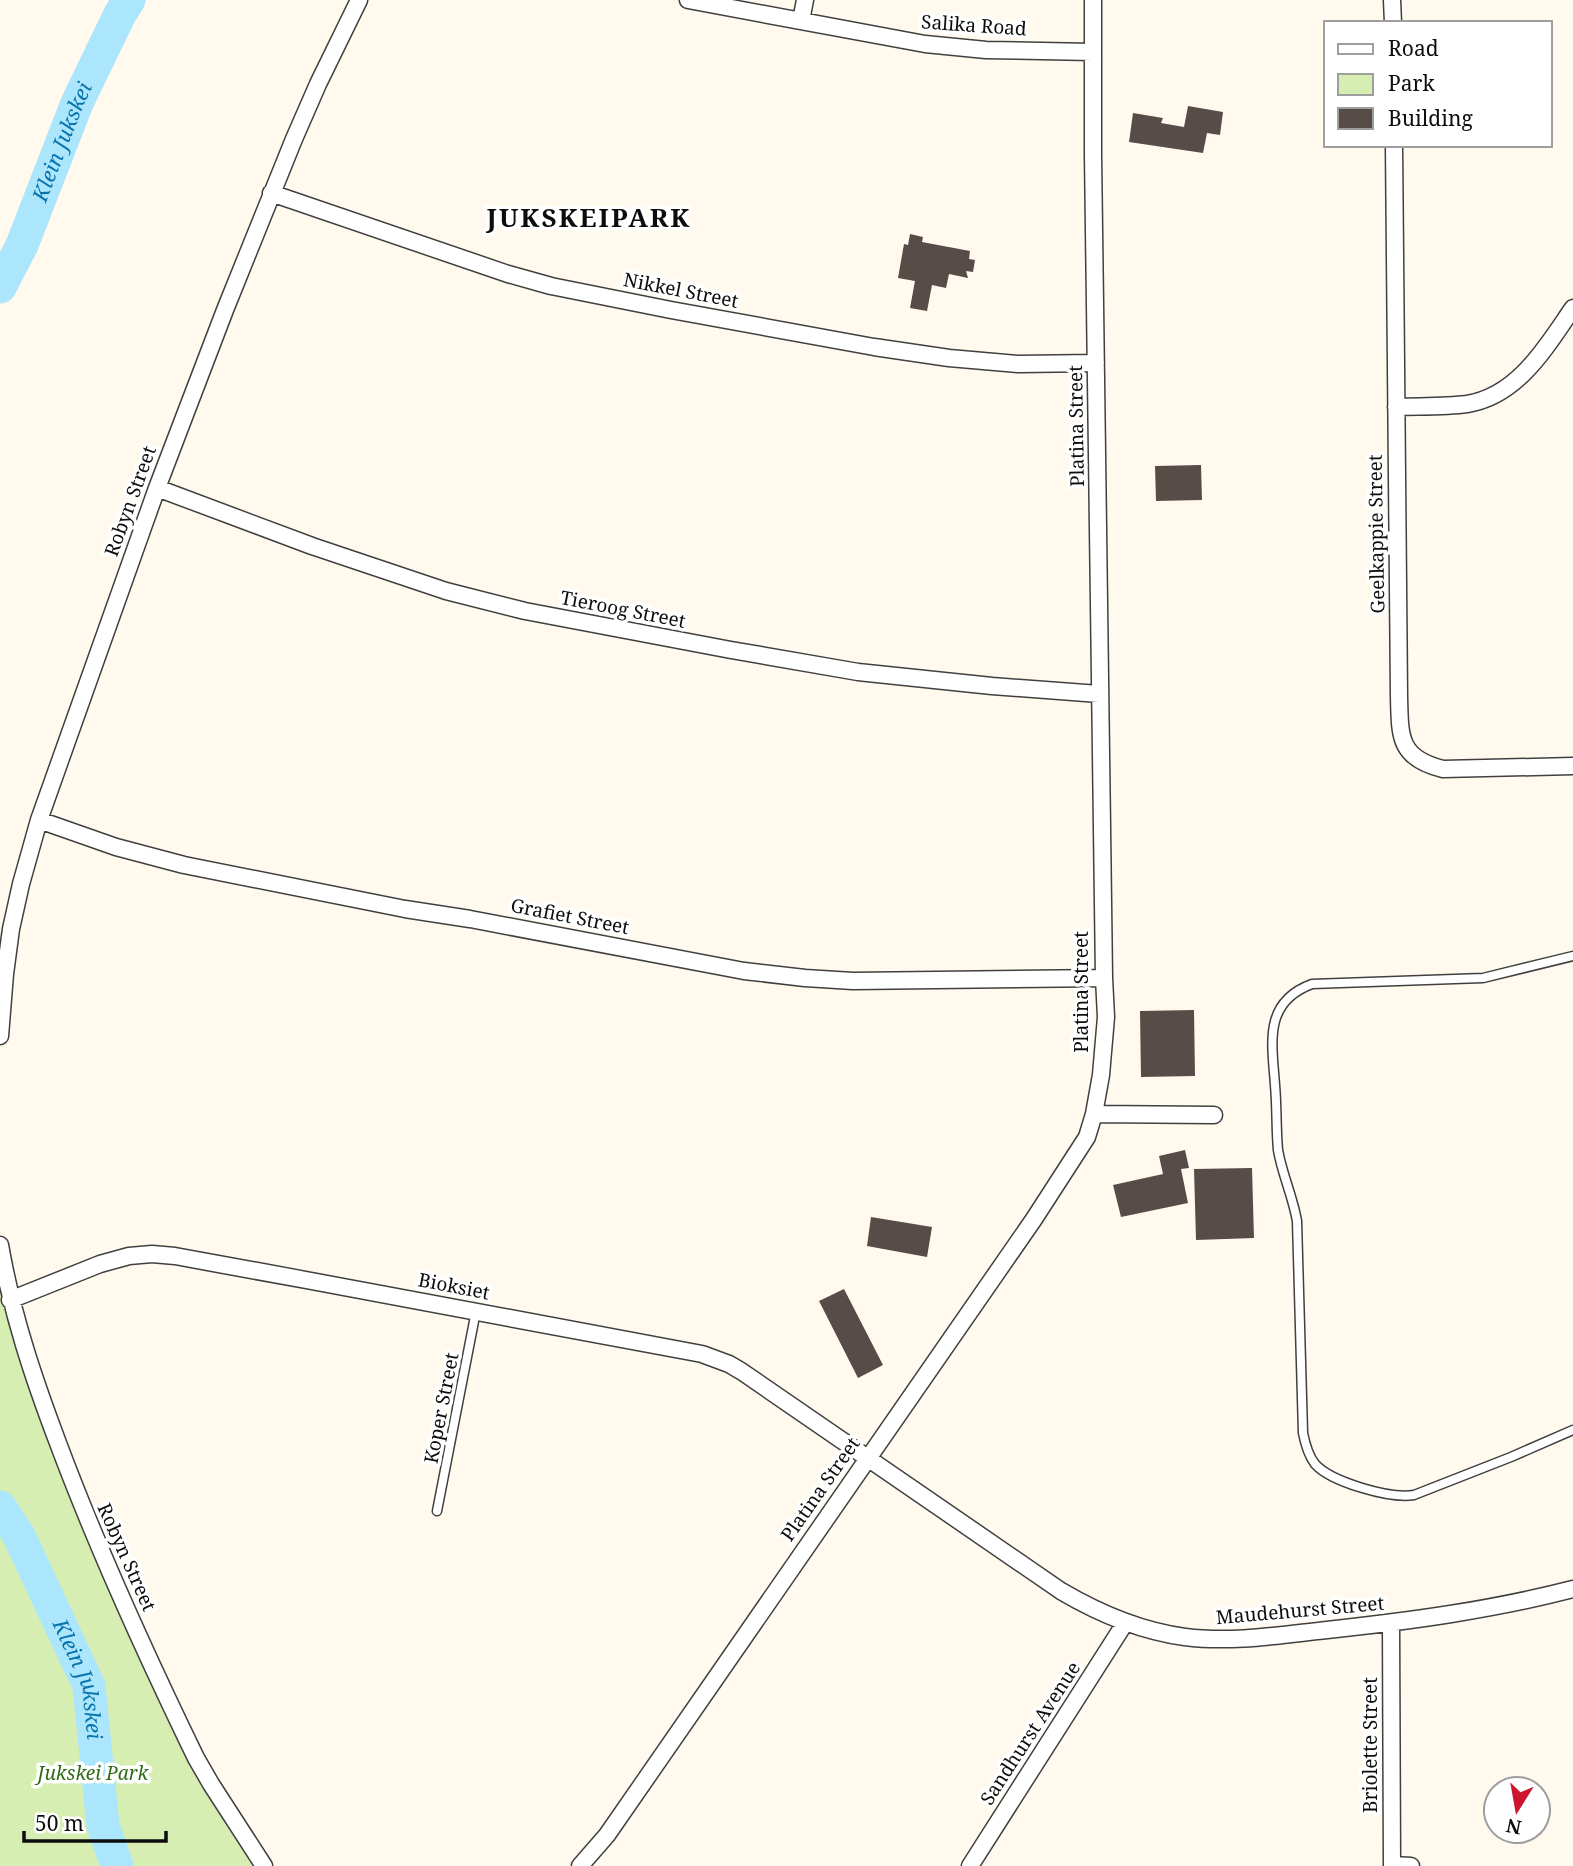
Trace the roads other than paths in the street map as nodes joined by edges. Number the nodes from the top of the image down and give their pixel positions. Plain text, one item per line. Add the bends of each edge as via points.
1 (359, 0) edge
2 (688, 0) edge
3 (805, 0) edge
4 (1093, 0) edge
5 (1392, 0) edge
6 (801, 21) junction
7 (1393, 21) edge
8 (1093, 52) junction
9 (1394, 147) edge
10 (271, 193) junction
11 (1573, 308) edge
12 (1096, 363) junction
13 (1396, 407) junction
14 (157, 488) junction
15 (1099, 694) junction
16 (1573, 766) edge
17 (39, 820) junction
18 (1573, 956) edge
19 (1104, 978) junction
20 (0, 1036) edge
21 (1094, 1114) junction
22 (1214, 1115) dead end
23 (0, 1245) edge
24 (10, 1300) junction
25 (475, 1311) junction
26 (1573, 1430) edge
27 (867, 1458) junction
28 (437, 1511) dead end
29 (1573, 1589) edge
30 (1125, 1623) junction
31 (1391, 1624) junction
32 (264, 1866) edge
33 (580, 1866) edge
34 (970, 1866) edge
35 (1392, 1866) edge
36 (1411, 1866) edge

1 - 10 street, Robyn Street
2 - 6 street, Salika Road
3 - 6 street
4 - 8 street, Platina Street
5 - 7 street
6 - 8 street, Salika Road via 958,48
8 - 12 street, Platina Street
9 - 13 street, Geelkappie Street
10 - 12 street, Nikkel Street via 551,286 949,358 1018,364
10 - 14 street, Robyn Street
11 - 13 street via 1524,374 1498,393 1468,404
12 - 15 street, Platina Street
13 - 16 street, Geelkappie Street via 1399,696 1405,747 1424,763 1443,769
14 - 15 street, Tieroog Street via 446,592 525,611 858,672
14 - 17 street, Robyn Street
15 - 19 street, Platina Street
17 - 19 street, Grafiet Street via 116,847 192,866 754,972 853,981
17 - 20 street, Robyn Street via 11,929
18 - 26 lane via 1483,978 1312,984 1293,993 1282,1005 1272,1044 1278,1150 1297,1221 1303,1433 1314,1462 1327,1474 1362,1487 1406,1496
19 - 21 street, Platina Street via 1106,1017
21 - 22 street
21 - 27 street, Platina Street via 1087,1137 1034,1219
23 - 24 street, Robyn Street
24 - 25 street, Bioksiet via 100,1264 152,1254
24 - 32 street, Robyn Street via 36,1385 114,1581 196,1758
25 - 27 street, Bioksiet via 715,1358
25 - 28 lane, Koper Street
27 - 30 street, Maudehurst Street via 1061,1591
27 - 33 street, Platina Street via 607,1835
29 - 31 street, Maudehurst Street
30 - 31 street, Maudehurst Street via 1182,1636 1224,1639
30 - 34 street, Sandhurst Avenue
31 - 35 street, Briolette Street
35 - 36 street

